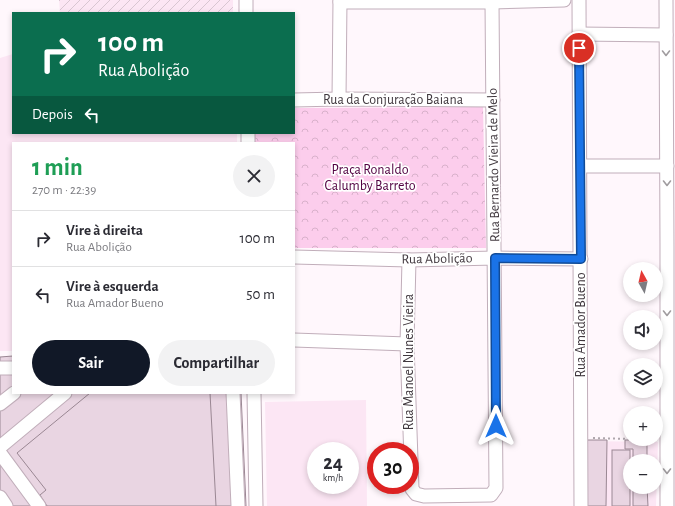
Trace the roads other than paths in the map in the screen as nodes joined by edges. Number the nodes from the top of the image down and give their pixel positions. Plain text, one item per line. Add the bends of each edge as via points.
1 (246, 0) edge
2 (564, 0) edge
3 (579, 0) edge
4 (666, 0) edge
5 (340, 1) edge
6 (492, 2) junction
7 (246, 12) edge
8 (579, 34) junction
9 (666, 35) junction
10 (339, 99) junction
11 (295, 100) edge
12 (493, 100) junction
13 (580, 166) junction
14 (667, 166) junction
15 (671, 246) edge
16 (295, 257) edge
17 (495, 258) junction
18 (581, 259) junction
19 (409, 260) junction
20 (295, 340) edge
21 (407, 344) junction
22 (0, 368) edge
23 (12, 368) edge
24 (13, 394) edge
25 (65, 394) edge
26 (233, 394) edge
27 (254, 394) edge
28 (0, 404) edge
29 (410, 442) edge
30 (0, 447) edge
31 (0, 453) edge
32 (416, 494) edge
33 (0, 498) edge
34 (6, 506) edge
35 (39, 506) edge
36 (238, 506) edge
37 (256, 506) edge
38 (581, 506) edge
39 (667, 506) edge

1 - 7 street
2 - 6 street
3 - 8 street, Rua Amador Bueno
4 - 9 street
5 - 6 street
5 - 10 street
6 - 12 street, Rua Bernardo Vieira de Melo
8 - 9 street
8 - 13 street, Rua Amador Bueno
9 -> 14 street
10 - 11 street, Rua da Conjuração Baiana
10 - 12 street, Rua da Conjuração Baiana
12 - 17 street, Rua Bernardo Vieira de Melo
13 - 14 street
13 - 18 street, Rua Amador Bueno
14 -> 15 street
15 -> 39 street
16 - 19 street, Rua Abolição
17 - 18 street, Rua Abolição
17 - 19 street, Rua Abolição
17 - 32 street, Rua Bernardo Vieira de Melo via 496,488 492,495
18 - 38 street, Rua Amador Bueno
19 - 21 street, Rua Manoel Nunes Vieira
20 - 21 street
21 - 29 street, Rua Manoel Nunes Vieira
22 - 23 street
24 - 28 street
25 - 30 street
26 - 36 street
27 - 37 street
31 - 35 street
33 - 34 street

